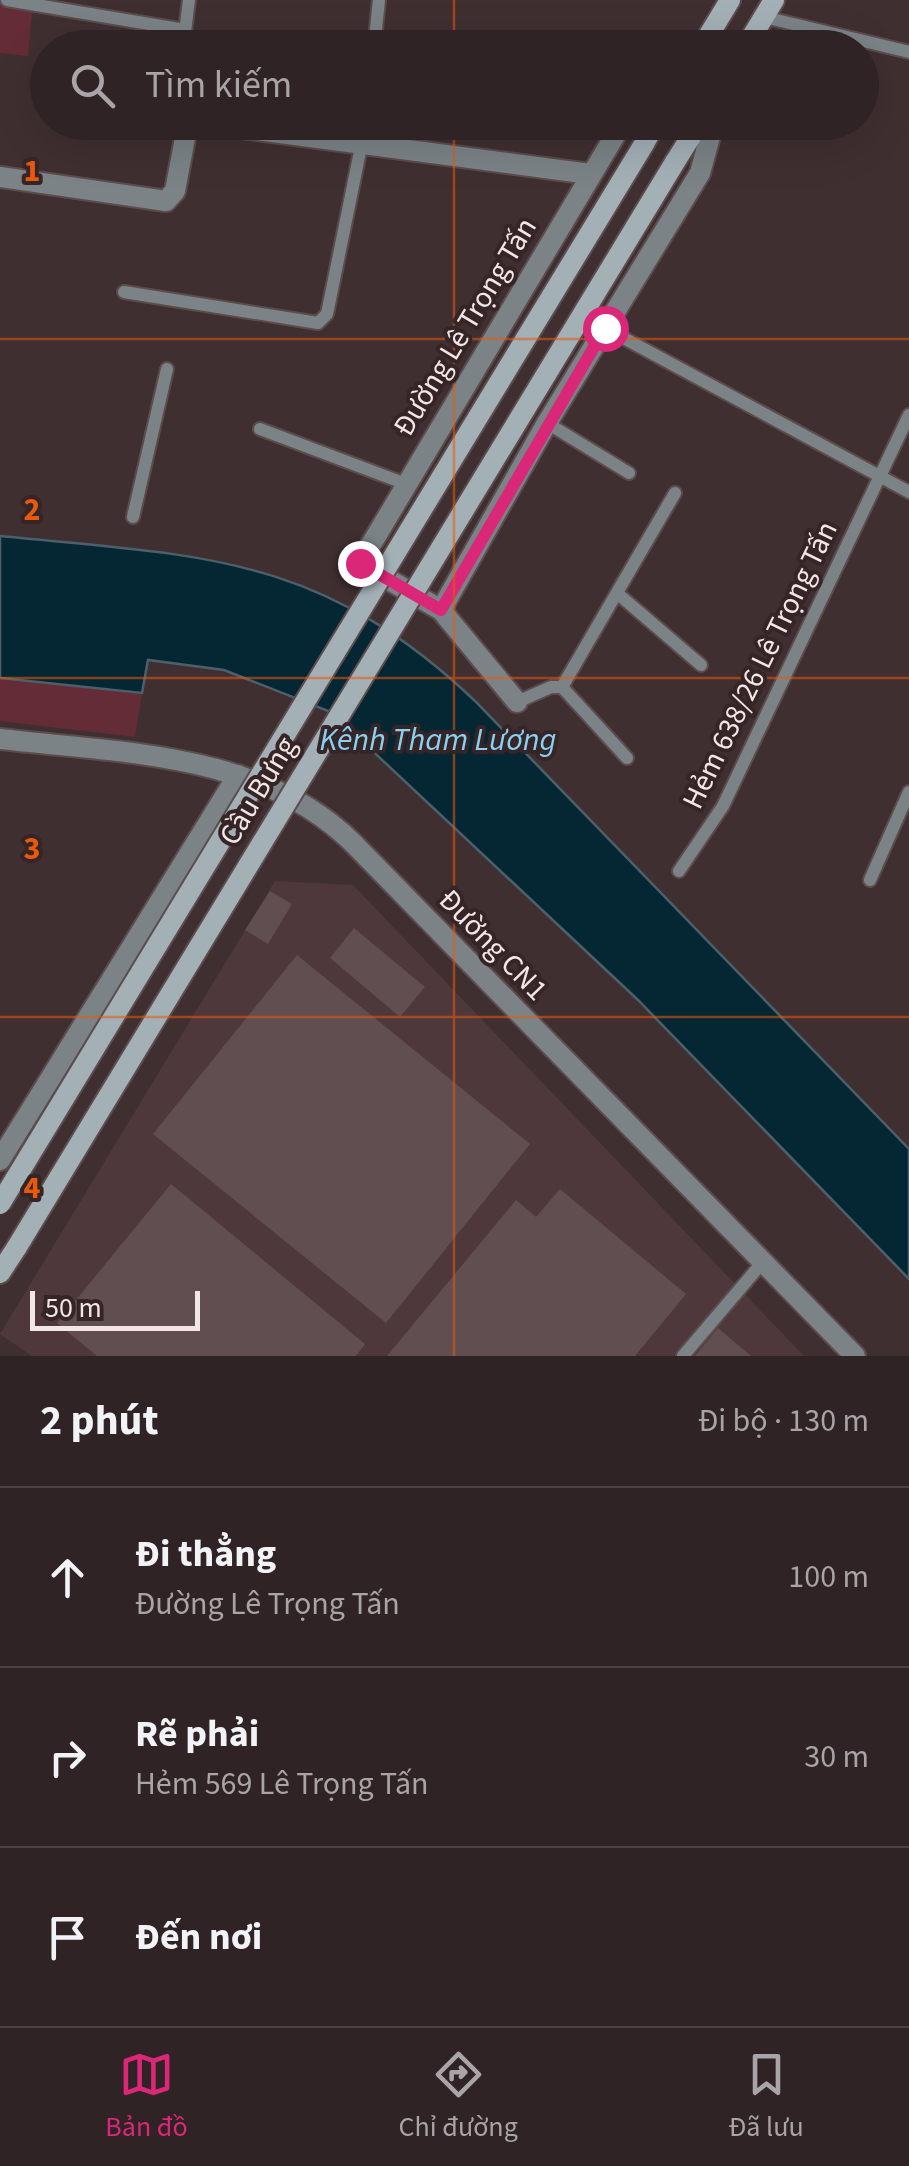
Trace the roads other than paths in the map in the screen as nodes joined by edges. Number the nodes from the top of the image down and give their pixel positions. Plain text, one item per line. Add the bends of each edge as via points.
1 (7, 0) edge
2 (188, 0) edge
3 (379, 0) edge
4 (722, 1) edge
5 (769, 9) edge
6 (185, 30) joint
7 (376, 30) edge
8 (709, 30) edge
9 (837, 30) edge
10 (879, 43) edge
11 (909, 52) edge
12 (185, 140) edge
13 (333, 140) edge
14 (364, 140) edge
15 (612, 140) edge
16 (646, 140) edge
17 (689, 140) edge
18 (709, 140) edge
19 (364, 144) junction
20 (590, 174) junction
21 (0, 177) edge
22 (124, 292) dead end
23 (605, 328) junction
24 (167, 368) dead end
25 (909, 415) edge
26 (548, 423) junction
27 (260, 429) dead end
28 (628, 473) dead end
29 (878, 478) junction
30 (406, 484) junction
31 (909, 492) edge
32 (674, 493) dead end
33 (133, 516) dead end
34 (617, 593) junction
35 (441, 610) junction
36 (701, 665) dead end
37 (562, 687) junction
38 (517, 702) joint
39 (0, 739) edge
40 (627, 758) dead end
41 (238, 775) junction
42 (909, 792) edge
43 (679, 871) dead end
44 (870, 880) dead end
45 (0, 1160) edge
46 (0, 1204) edge
47 (762, 1263) junction
48 (0, 1273) edge
49 (683, 1356) edge
50 (855, 1356) edge

1 - 6 lane
2 - 6 lane
3 - 7 lane
4 - 8 main road
5 - 9 lane
10 - 11 lane
12 - 21 street via 175,192 166,201
13 - 19 street
14 - 19 lane
15 - 20 street, Đường Lê Trọng Tấn
16 - 46 main road, Cầu Bưng, bridge
17 - 48 main road, Cầu Bưng, bridge
18 - 23 street via 700,173
19 - 20 street
19 - 22 lane via 326,314 318,323
20 - 30 street, Đường Lê Trọng Tấn
23 - 26 street
23 - 29 lane
24 - 33 lane
25 - 29 lane, Hẻm 638/26 Lê Trọng Tấn
26 - 28 lane
26 - 35 street
27 - 30 lane
29 - 31 lane
29 - 43 lane, Hẻm 638/26 Lê Trọng Tấn via 723,806
30 - 35 street, Đường Lê Trọng Tấn via 360,563
32 - 34 lane
34 - 36 lane
34 - 37 lane
35 - 38 street
37 - 38 lane
37 - 40 lane
39 - 41 street, Đường CN1 via 176,760
41 - 45 street
41 - 47 street, Đường CN1 via 294,797 342,832
42 - 44 lane
47 - 49 lane
47 - 50 street, Đường CN1

